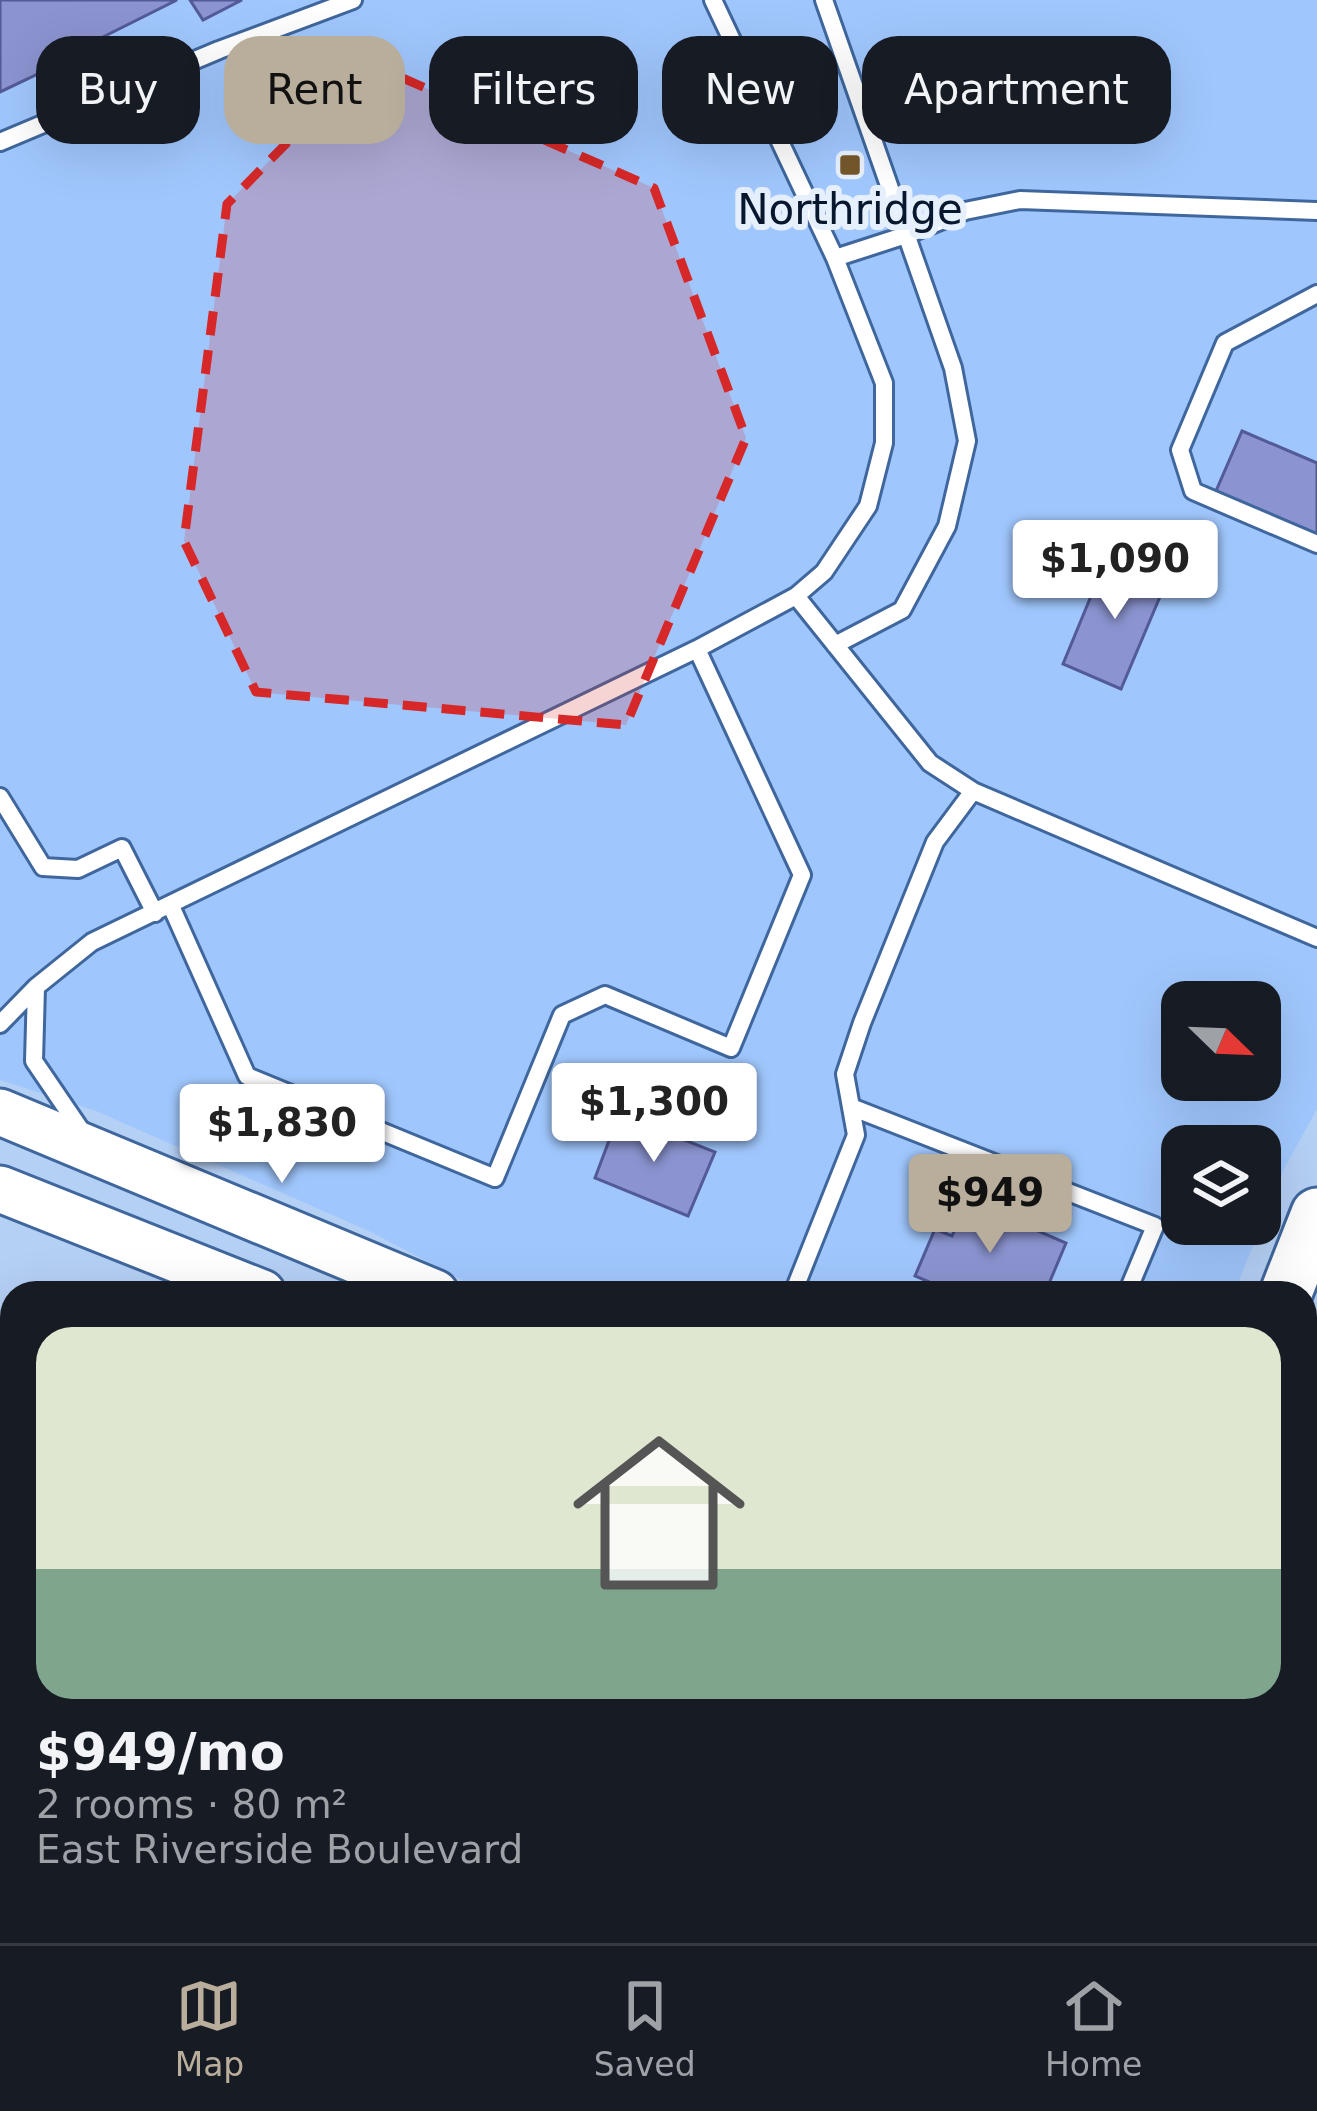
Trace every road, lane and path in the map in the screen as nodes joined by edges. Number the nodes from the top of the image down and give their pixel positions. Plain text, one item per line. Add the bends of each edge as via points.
1 (353, 0) edge
2 (713, 0) edge
3 (824, 0) edge
4 (0, 142) edge
5 (1317, 211) edge
6 (906, 235) junction
7 (835, 258) junction
8 (1315, 299) edge
9 (1317, 544) edge
10 (796, 596) junction
11 (835, 645) junction
12 (697, 650) junction
13 (973, 791) junction
14 (0, 797) edge
15 (163, 909) junction
16 (1317, 938) edge
17 (36, 987) junction
18 (0, 1024) edge
19 (850, 1107) junction
20 (0, 1112) edge
21 (98, 1154) junction
22 (0, 1189) edge
23 (1317, 1214) edge
24 (232, 1281) edge
25 (406, 1281) edge
26 (798, 1281) edge
27 (1132, 1281) edge
28 (1291, 1281) edge

1 - 4 lane
2 - 7 lane
3 - 6 lane
5 - 6 lane via 1020,200
6 - 7 lane
6 - 11 lane via 952,368 967,441 946,526 902,610
7 - 10 lane via 884,383 884,443 868,506 824,572
8 - 9 lane via 1225,343 1180,450 1193,491
10 - 11 lane
10 - 12 lane
11 - 13 lane via 930,763
12 - 15 lane
12 - 15 lane via 802,875 731,1048 605,995 562,1016 495,1178 247,1076
13 - 16 lane
13 - 19 lane via 935,842 862,1023 844,1074
14 - 15 lane via 43,867 78,869 122,848
15 - 17 lane via 92,942
17 - 18 lane
17 - 21 lane via 34,1061
19 - 26 lane via 856,1135
19 - 27 lane via 1155,1226
20 - 21 main road
21 - 25 main road
22 - 24 main road
23 - 28 main road

